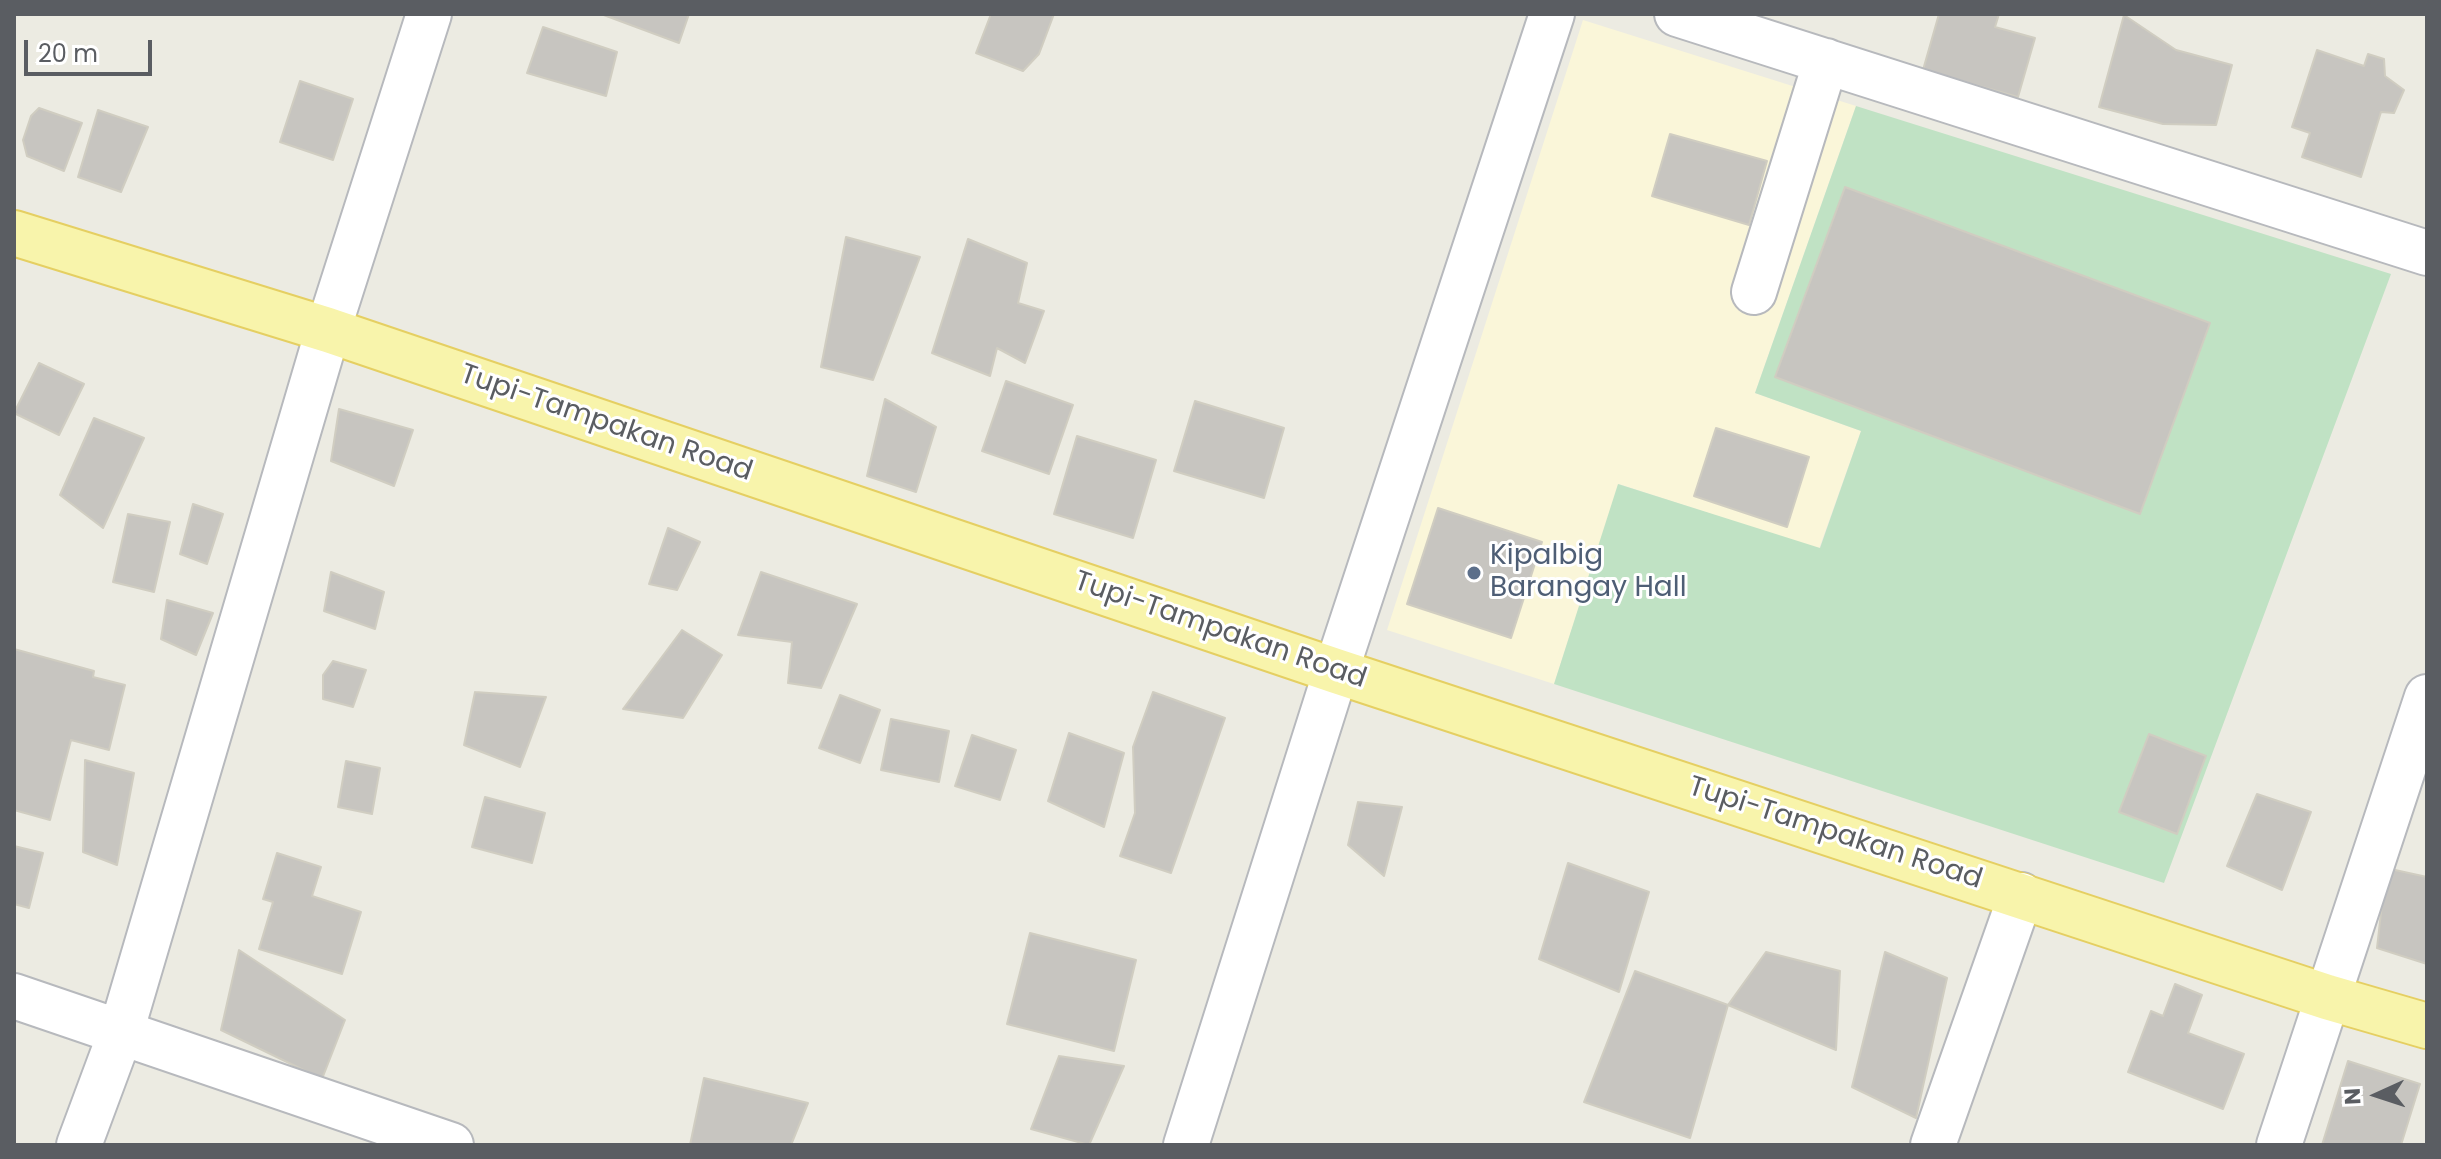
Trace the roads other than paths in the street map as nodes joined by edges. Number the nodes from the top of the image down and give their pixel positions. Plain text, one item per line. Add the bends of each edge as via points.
1 (429, 14) edge
2 (1552, 14) edge
3 (1677, 14) edge
4 (1826, 61) junction
5 (14, 233) edge
6 (2427, 253) edge
7 (1754, 292) dead end
8 (328, 330) junction
9 (1336, 671) junction
10 (2427, 697) edge
11 (2021, 895) junction
12 (14, 996) edge
13 (2327, 997) junction
14 (2427, 1026) edge
15 (121, 1032) junction
16 (79, 1145) edge
17 (451, 1145) edge
18 (1186, 1145) edge
19 (1933, 1145) edge
20 (2279, 1145) edge

1 - 8 street
2 - 9 street
3 - 4 street
4 - 6 street
4 - 7 street
5 - 8 main road, Tupi-Tampakan Road
8 - 9 main road, Tupi-Tampakan Road
8 - 15 street
9 - 11 main road, Tupi-Tampakan Road
9 - 18 street
10 - 13 street
11 - 13 main road, Tupi-Tampakan Road
11 - 19 street
12 - 15 street
13 - 14 main road, Tupi-Tampakan Road
13 - 20 street
15 - 16 street
15 - 17 street

